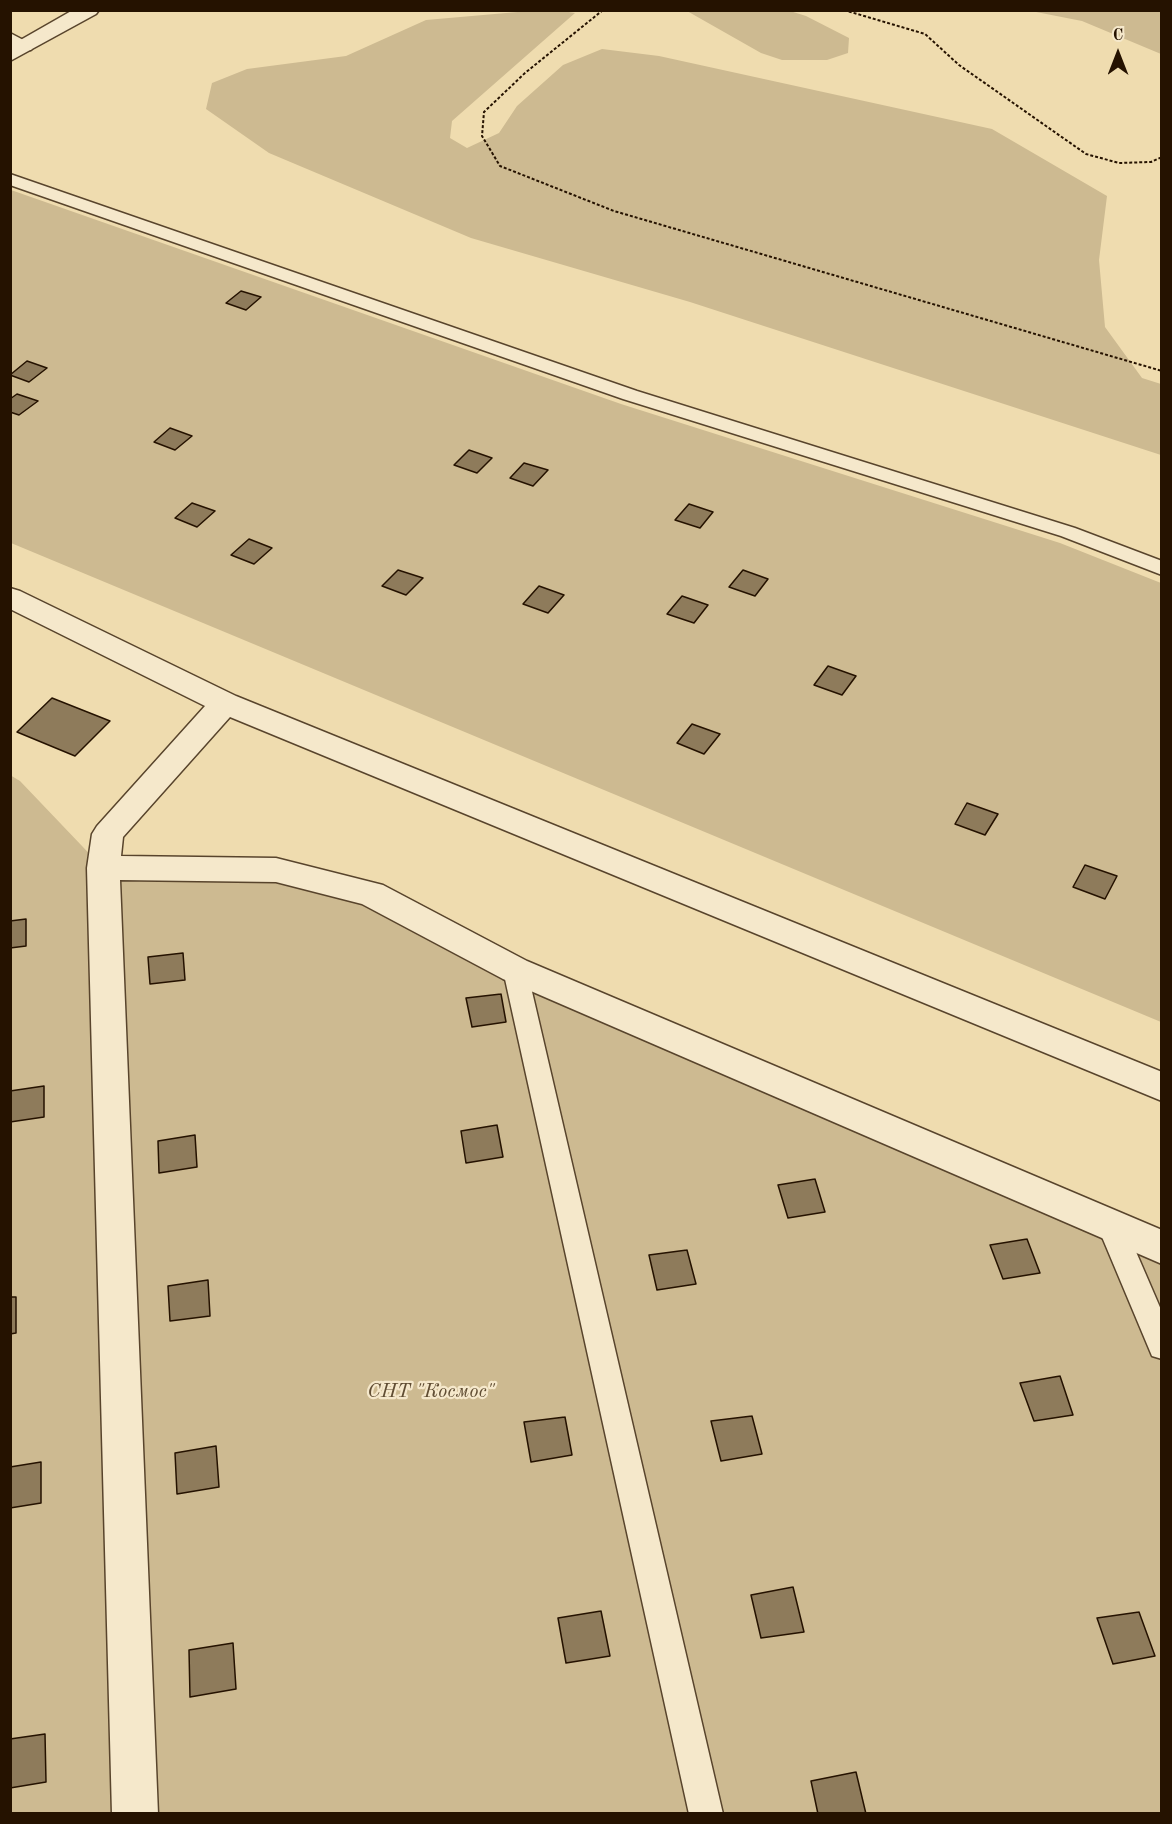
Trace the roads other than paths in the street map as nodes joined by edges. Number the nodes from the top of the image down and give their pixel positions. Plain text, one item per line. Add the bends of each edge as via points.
1 (89, 10) edge
2 (16, 46) edge
3 (10, 179) edge
4 (1161, 569) edge
5 (10, 597) edge
6 (225, 703) junction
7 (103, 868) junction
8 (515, 970) junction
9 (1161, 1087) edge
10 (1111, 1225) junction
11 (1161, 1248) edge
12 (1161, 1347) edge
13 (135, 1814) edge
14 (706, 1814) edge

1 - 2 street
3 - 4 lane via 630,395 1068,532
5 - 6 street
6 - 7 street via 108,834
6 - 9 street
7 - 8 street via 276,870 371,894
7 - 13 street
8 - 10 street
8 - 14 lane
10 - 11 street
10 - 12 lane

